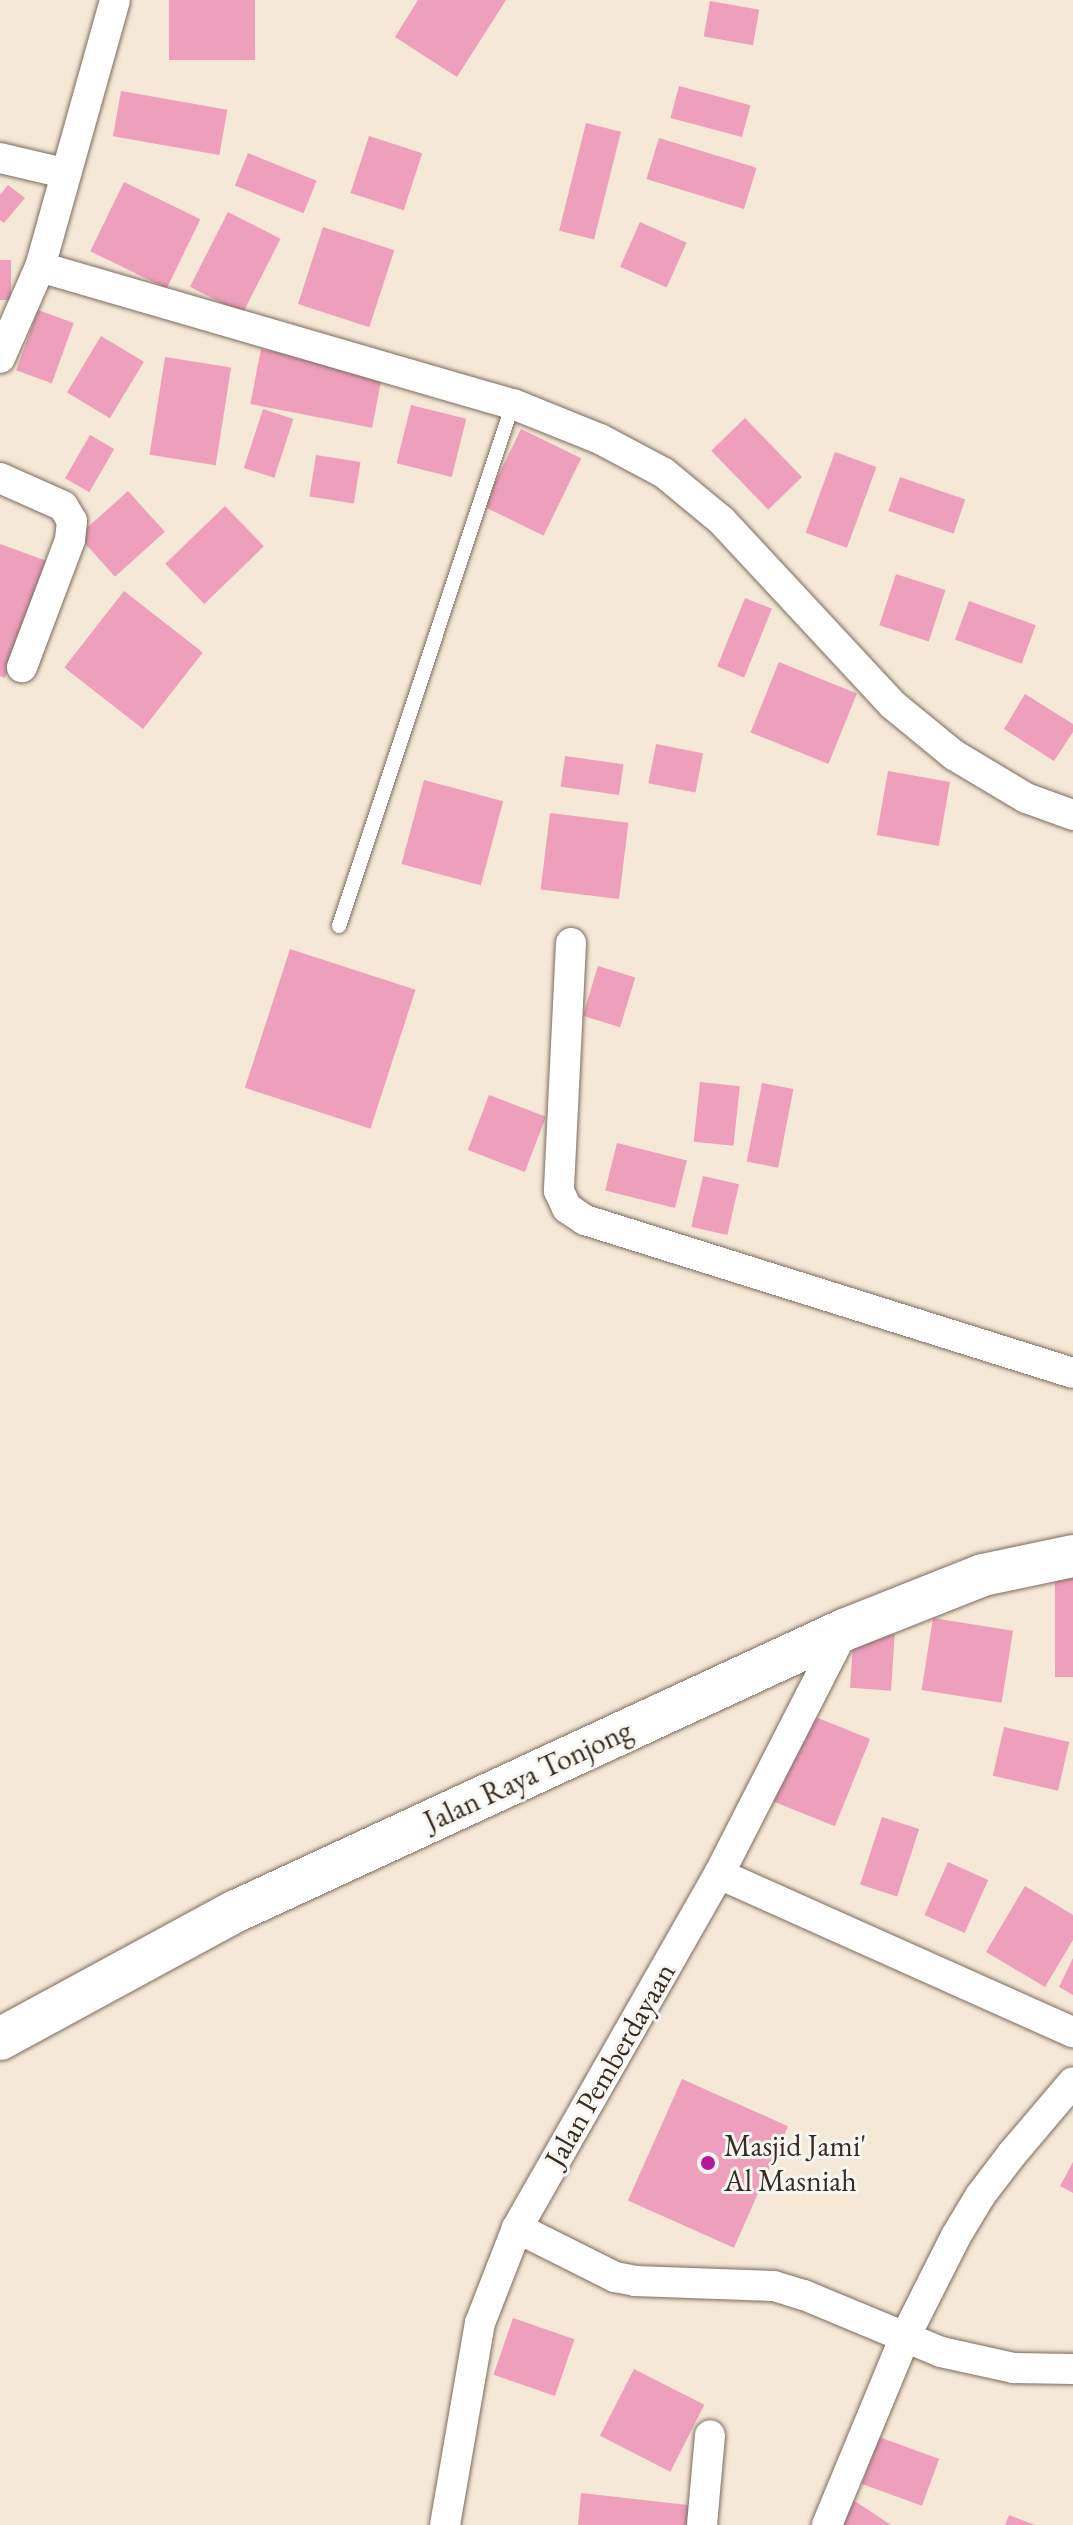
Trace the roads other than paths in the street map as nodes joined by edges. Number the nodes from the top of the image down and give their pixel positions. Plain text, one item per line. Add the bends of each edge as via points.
1 (115, 0) edge
2 (0, 158) edge
3 (64, 173) junction
4 (40, 267) junction
5 (0, 358) edge
6 (513, 404) junction
7 (0, 478) edge
8 (22, 667) dead end
9 (1073, 815) edge
10 (339, 926) dead end
11 (571, 943) dead end
12 (1073, 1373) edge
13 (1073, 1556) edge
14 (844, 1630) junction
15 (719, 1874) junction
16 (1073, 2032) edge
17 (0, 2039) edge
18 (1073, 2082) edge
19 (517, 2228) junction
20 (905, 2337) junction
21 (1073, 2369) edge
22 (710, 2435) dead end
23 (445, 2525) edge
24 (702, 2525) edge
25 (827, 2525) edge

1 - 3 street
2 - 3 street
3 - 4 street
4 - 5 street
4 - 6 street
6 - 9 street via 600,439 664,473 722,521 893,705 954,755 1026,798
6 - 10 lane
7 - 8 street via 63,506 72,521 70,540
11 - 12 street via 559,1191 567,1208 585,1220
13 - 14 main road, Jalan Raya Tonjong via 983,1575
14 - 15 street, Jalan Pemberdayaan
14 - 17 main road, Jalan Raya Tonjong via 234,1912
15 - 16 street
15 - 19 street, Jalan Pemberdayaan
18 - 20 street via 980,2196
19 - 20 street via 615,2277 774,2286
19 - 23 street, Jalan Pemberdayaan via 480,2323
20 - 21 street via 977,2361
20 - 25 street
22 - 24 street

